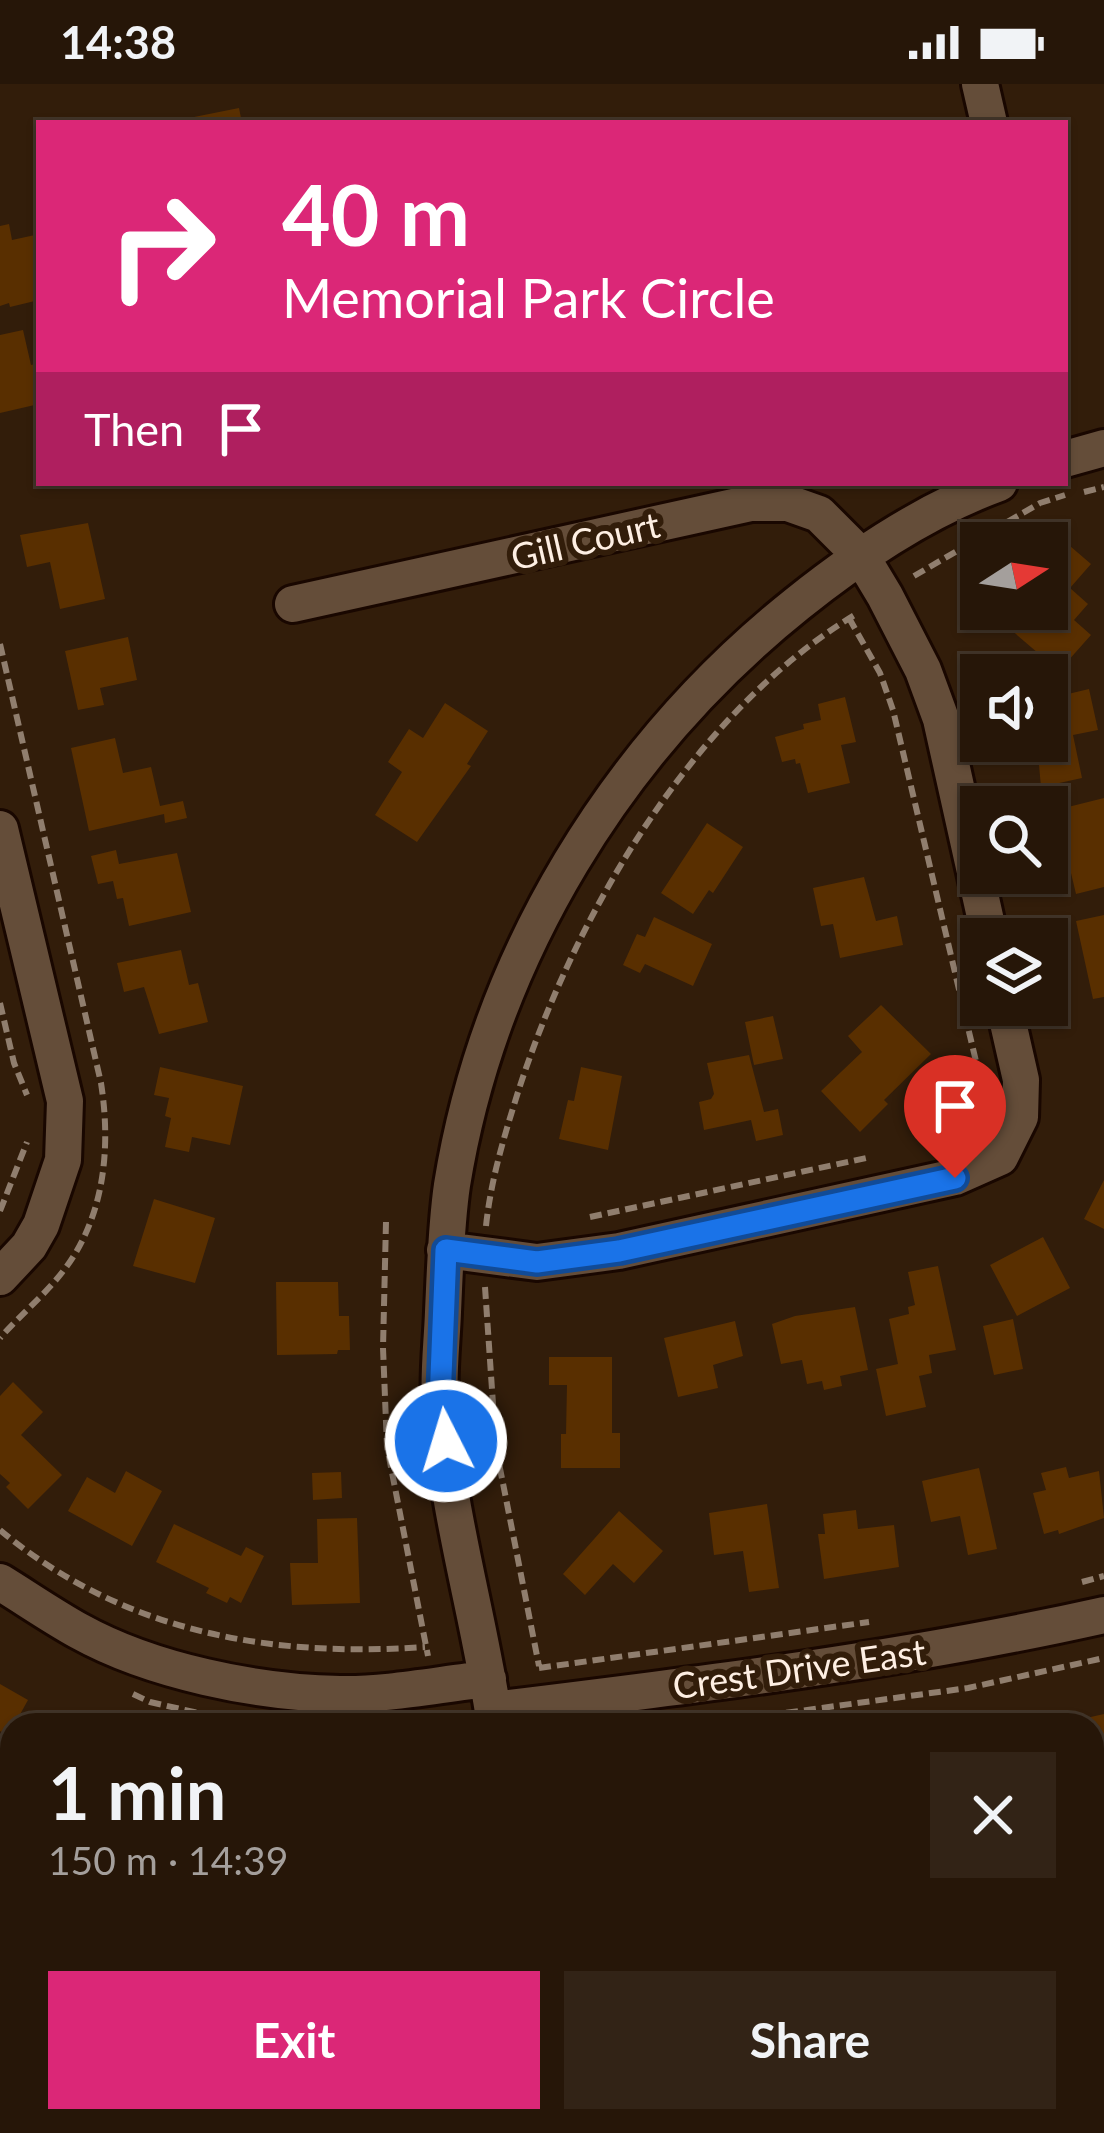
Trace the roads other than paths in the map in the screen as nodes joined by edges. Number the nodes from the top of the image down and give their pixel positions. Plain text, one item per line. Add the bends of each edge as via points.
1 (980, 84) edge
2 (988, 120) edge
3 (993, 486) edge
4 (852, 561) junction
5 (293, 604) dead end
6 (0, 829) edge
7 (985, 918) edge
8 (1009, 1026) edge
9 (446, 1250) junction
10 (0, 1277) edge
11 (0, 1582) edge
12 (1104, 1615) edge
13 (492, 1704) edge

1 - 2 street
3 - 4 street
4 - 5 street, Gill Court via 819,514 751,503
4 - 7 street, Gill Court via 885,596 923,670
4 - 9 street via 758,635 692,703 608,802 564,873 504,999 464,1125
6 - 10 street via 65,1101 63,1160 41,1225
8 - 9 street via 1020,1117 1000,1157 955,1178 619,1251 537,1262
9 - 13 street via 440,1402
11 - 13 street, Crest Drive East via 82,1634 224,1681 344,1694 433,1685
12 - 13 street, Crest Drive East via 898,1655

